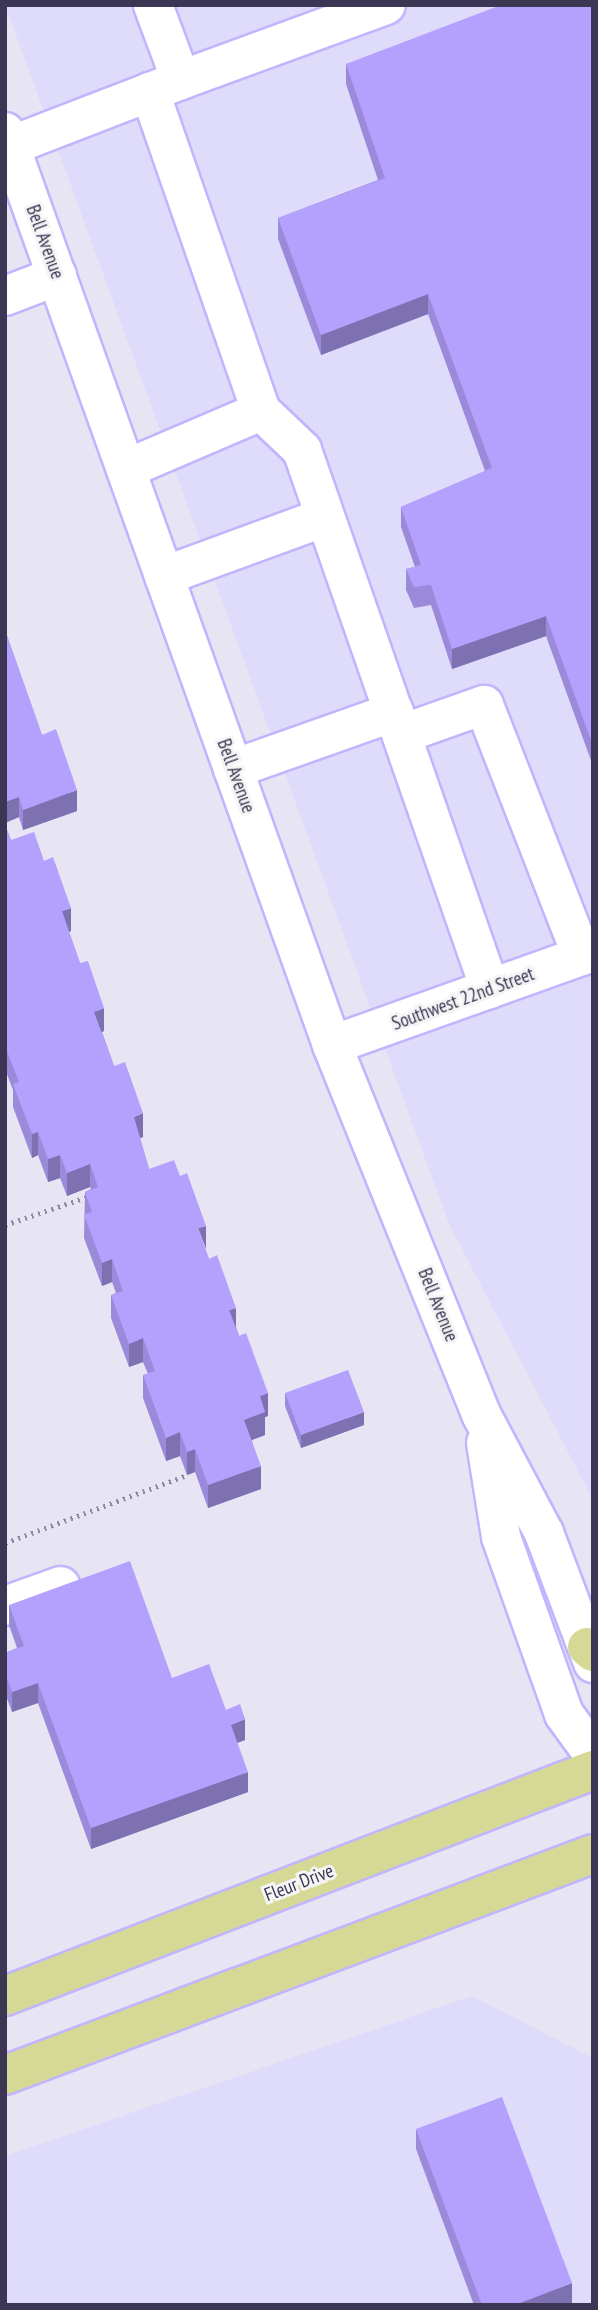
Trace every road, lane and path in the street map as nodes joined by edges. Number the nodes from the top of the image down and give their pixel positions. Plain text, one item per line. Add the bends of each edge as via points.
1 (153, 5) edge
2 (386, 5) edge
3 (166, 86) junction
4 (10, 156) edge
5 (57, 276) junction
6 (5, 296) edge
7 (261, 411) junction
8 (126, 469) junction
9 (326, 517) junction
10 (164, 576) junction
11 (398, 723) junction
12 (233, 769) junction
13 (587, 954) edge
14 (490, 989) junction
15 (332, 1045) junction
16 (93, 1195) edge
17 (5, 1224) edge
18 (481, 1414) junction
19 (187, 1475) edge
20 (5, 1543) edge
21 (61, 1586) edge
22 (5, 1606) edge
23 (591, 1654) edge
24 (593, 1754) edge
25 (593, 1770) edge
26 (593, 1854) edge
27 (5, 1996) edge
28 (5, 2075) edge

1 - 3 street
2 - 3 street
3 - 4 street
3 - 7 street
4 - 5 street, Bell Avenue
5 - 6 street
5 - 8 street, Bell Avenue
7 - 8 street
7 - 9 street via 302,450
8 - 10 street, Bell Avenue
9 - 10 street
9 - 11 street
10 - 12 street, Bell Avenue
11 - 12 street
11 - 13 street via 484,705
11 - 14 street
12 - 15 street, Bell Avenue
13 - 14 street, Southwest 22nd Street
14 - 15 street, Southwest 22nd Street
15 - 18 street, Bell Avenue
16 - 17 path
18 - 23 street, Bell Avenue via 544,1533
18 - 24 street, Bell Avenue via 500,1537 564,1714
19 - 20 path
21 - 22 street
25 - 27 main road, Fleur Drive
26 - 28 main road

